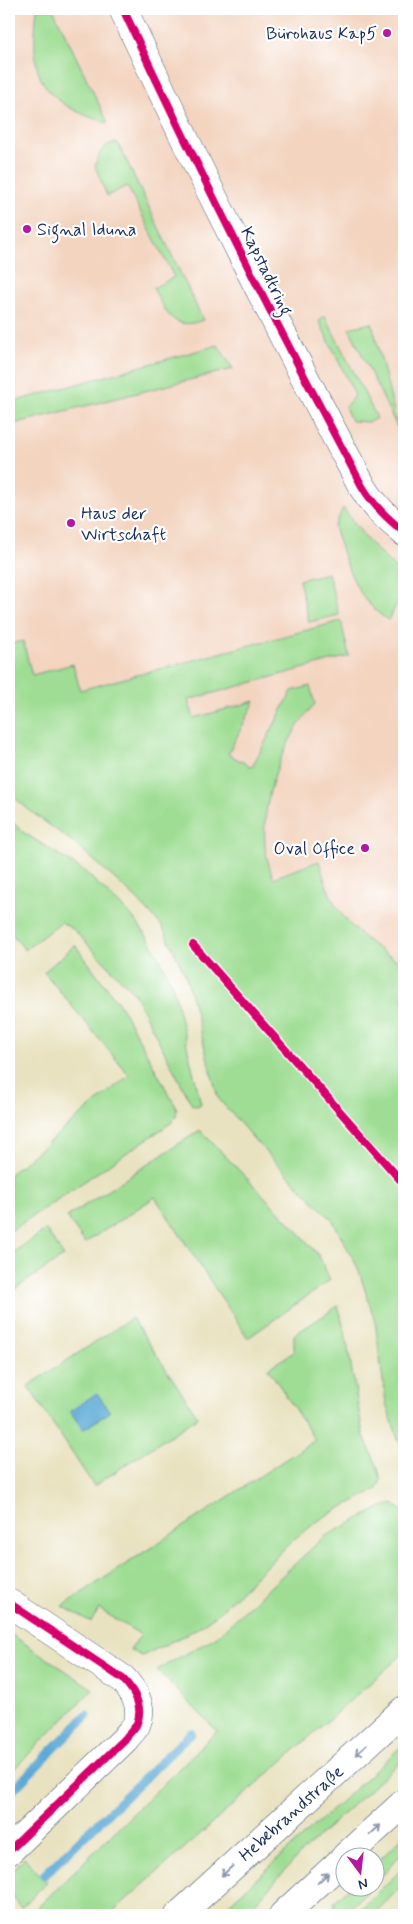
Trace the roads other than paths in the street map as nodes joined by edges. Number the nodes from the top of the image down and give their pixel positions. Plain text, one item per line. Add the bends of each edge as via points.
1 (123, 9) edge
2 (404, 532) edge
3 (9, 1603) edge
4 (400, 1714) edge
5 (404, 1803) edge
6 (358, 1846) edge
7 (9, 1851) edge
8 (336, 1866) edge
9 (178, 1915) edge
10 (283, 1915) edge

1 - 2 street, Kapstadtring via 268,307 362,486 371,501
3 - 7 street via 122,1679 134,1691 140,1707 137,1723 125,1739
4 -> 9 street, Hebebrandstraße
6 -> 5 street
10 -> 8 street

